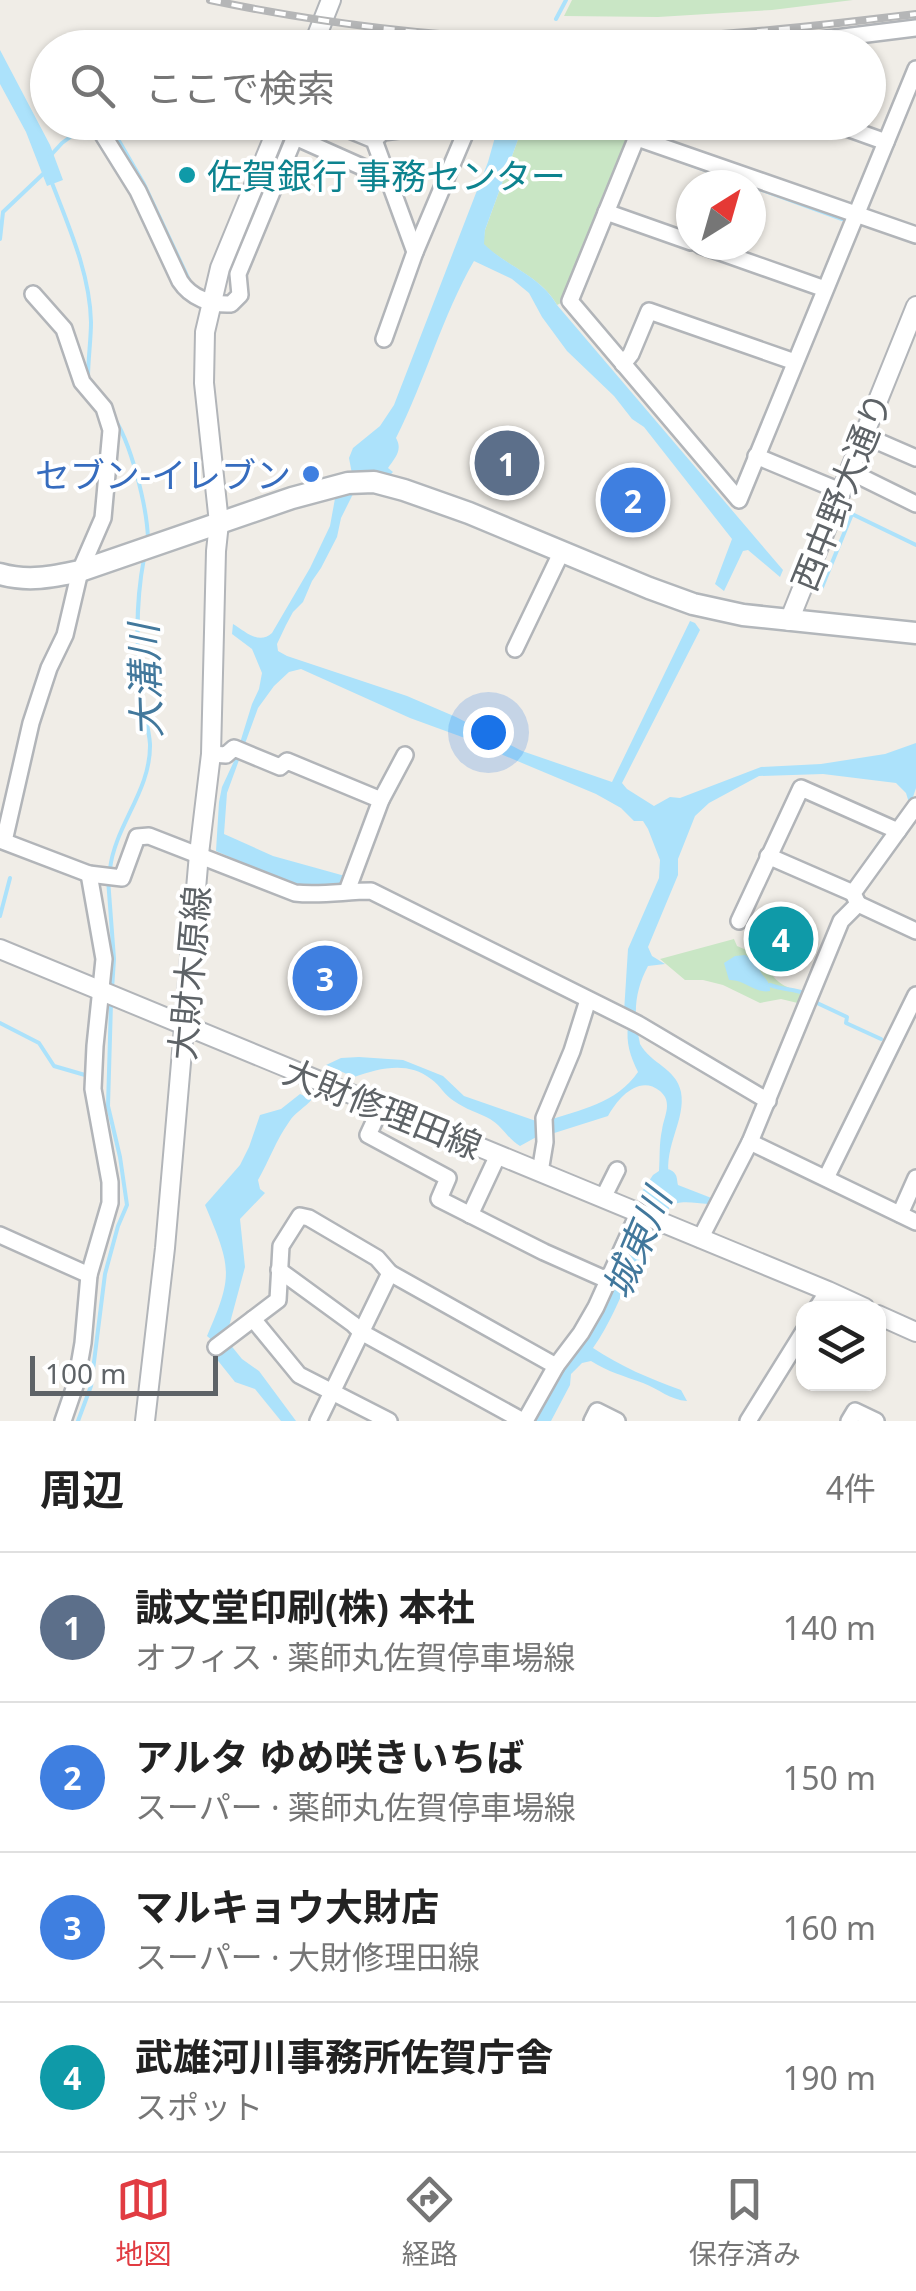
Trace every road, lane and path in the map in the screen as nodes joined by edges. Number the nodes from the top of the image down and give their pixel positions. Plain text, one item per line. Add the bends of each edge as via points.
1 (330, 0) edge
2 (916, 28) edge
3 (319, 30) edge
4 (886, 32) edge
5 (916, 70) edge
6 (106, 140) edge
7 (273, 140) edge
8 (294, 140) edge
9 (316, 140) edge
10 (374, 140) edge
11 (460, 140) edge
12 (636, 140) edge
13 (666, 140) edge
14 (880, 140) edge
15 (886, 142) junction
16 (378, 174) dead end
17 (606, 212) junction
18 (856, 214) junction
19 (916, 235) edge
20 (676, 237) edge
21 (415, 252) junction
22 (743, 260) edge
23 (825, 289) junction
24 (34, 294) dead end
25 (211, 302) junction
26 (916, 306) edge
27 (384, 339) dead end
28 (910, 339) edge
29 (794, 362) junction
30 (623, 364) junction
31 (863, 435) junction
32 (756, 456) junction
33 (916, 458) edge
34 (848, 472) junction
35 (840, 492) junction
36 (916, 504) edge
37 (219, 523) junction
38 (562, 551) junction
39 (80, 572) junction
40 (0, 574) edge
41 (789, 620) junction
42 (916, 634) edge
43 (516, 649) dead end
44 (210, 754) junction
45 (405, 755) dead end
46 (381, 800) junction
47 (916, 806) edge
48 (898, 831) junction
49 (2, 841) edge
50 (200, 854) junction
51 (768, 856) junction
52 (89, 874) junction
53 (347, 891) junction
54 (856, 899) junction
55 (739, 921) dead end
56 (916, 931) edge
57 (0, 949) edge
58 (101, 992) junction
59 (916, 995) edge
60 (588, 1000) junction
61 (184, 1027) junction
62 (768, 1101) junction
63 (381, 1107) junction
64 (750, 1142) junction
65 (498, 1155) junction
66 (618, 1170) dead end
67 (540, 1172) junction
68 (826, 1178) junction
69 (916, 1178) edge
70 (603, 1198) junction
71 (638, 1214) junction
72 (900, 1214) junction
73 (470, 1215) junction
74 (916, 1222) edge
75 (0, 1236) edge
76 (700, 1239) junction
77 (279, 1270) junction
78 (390, 1273) junction
79 (89, 1274) junction
80 (608, 1280) junction
81 (828, 1291) junction
82 (822, 1301) edge
83 (850, 1301) edge
84 (253, 1319) junction
85 (886, 1319) edge
86 (360, 1332) junction
87 (916, 1332) edge
88 (796, 1344) edge
89 (216, 1346) dead end
90 (556, 1366) junction
91 (332, 1390) junction
92 (63, 1421) edge
93 (145, 1421) edge
94 (318, 1421) edge
95 (389, 1421) edge
96 (524, 1421) edge
97 (592, 1421) edge
98 (617, 1421) edge
99 (748, 1421) edge
100 (849, 1421) edge
101 (876, 1421) edge

1 - 3 street
2 - 4 street
5 - 15 street
6 - 25 street via 180,281
7 - 25 street, 大財木原線
8 - 25 street via 238,274 240,294 231,304
9 - 16 street
10 - 21 street
11 - 21 street
12 - 17 street
13 - 18 street
14 - 15 street
15 - 18 street
17 - 20 street
17 - 30 street via 570,301
18 - 19 street
18 - 23 street
21 - 27 street
22 - 23 street
23 - 29 street
24 - 39 street via 64,329 82,382 104,408 111,430 103,518
25 - 37 street, 大財木原線 via 204,382
26 - 28 street, 西中野大通り
28 - 31 street, 西中野大通り
29 - 30 street via 649,311
29 - 32 street
30 - 32 street via 738,500
31 - 33 street
31 - 34 street, 西中野大通り
32 - 35 street
34 - 35 street, 西中野大通り
34 - 36 street
35 - 41 street, 西中野大通り
37 - 38 main road via 330,487 374,482
37 - 39 main road
37 - 44 street, 大財木原線
38 - 41 main road via 693,604
38 - 43 street
39 - 40 main road via 18,579
39 - 49 street via 65,636 31,723
41 - 42 main road
44 - 46 street via 234,748 280,767 286,761
44 - 50 street, 大財木原線
45 - 46 street
46 - 53 street
47 - 48 street
48 - 51 street via 801,788
48 - 54 street
49 - 52 street
50 - 52 street via 137,837 122,878
50 - 53 street via 295,893
50 - 61 street, 大財木原線
51 - 54 street
51 - 55 street
52 - 58 street via 104,959
53 - 60 street via 371,891
54 - 56 street
54 - 62 street
57 - 58 street
58 - 61 street, 大財修理田線
58 - 79 street via 93,1089 110,1203
59 - 68 street
60 - 62 street
60 - 67 street via 544,1118
61 - 63 street, 大財修理田線
61 - 93 street, 大財木原線
62 - 64 street
63 - 65 street, 大財修理田線
63 - 73 street via 368,1135 448,1178 439,1199
64 - 68 street
64 - 76 street
65 - 67 street, 大財修理田線
65 - 73 street
66 - 70 street
67 - 70 street, 大財修理田線
68 - 72 street
69 - 72 street
70 - 71 street, 大財修理田線
71 - 76 street, 大財修理田線
71 - 80 street
72 - 74 street
73 - 80 street
75 - 79 street
76 - 81 street
77 - 78 street via 281,1246 300,1216 377,1258
77 - 84 street via 278,1300
77 - 86 street
78 - 86 street
78 - 90 street
79 - 92 street via 78,1369
80 - 90 street
81 - 82 street
81 - 83 street
84 - 89 street
84 - 91 street via 300,1374
85 - 87 street
86 - 91 street
86 - 96 street
88 - 99 street
90 - 96 street
91 - 94 street
91 - 95 street
97 - 98 street via 596,1411
100 - 101 street via 855,1411

